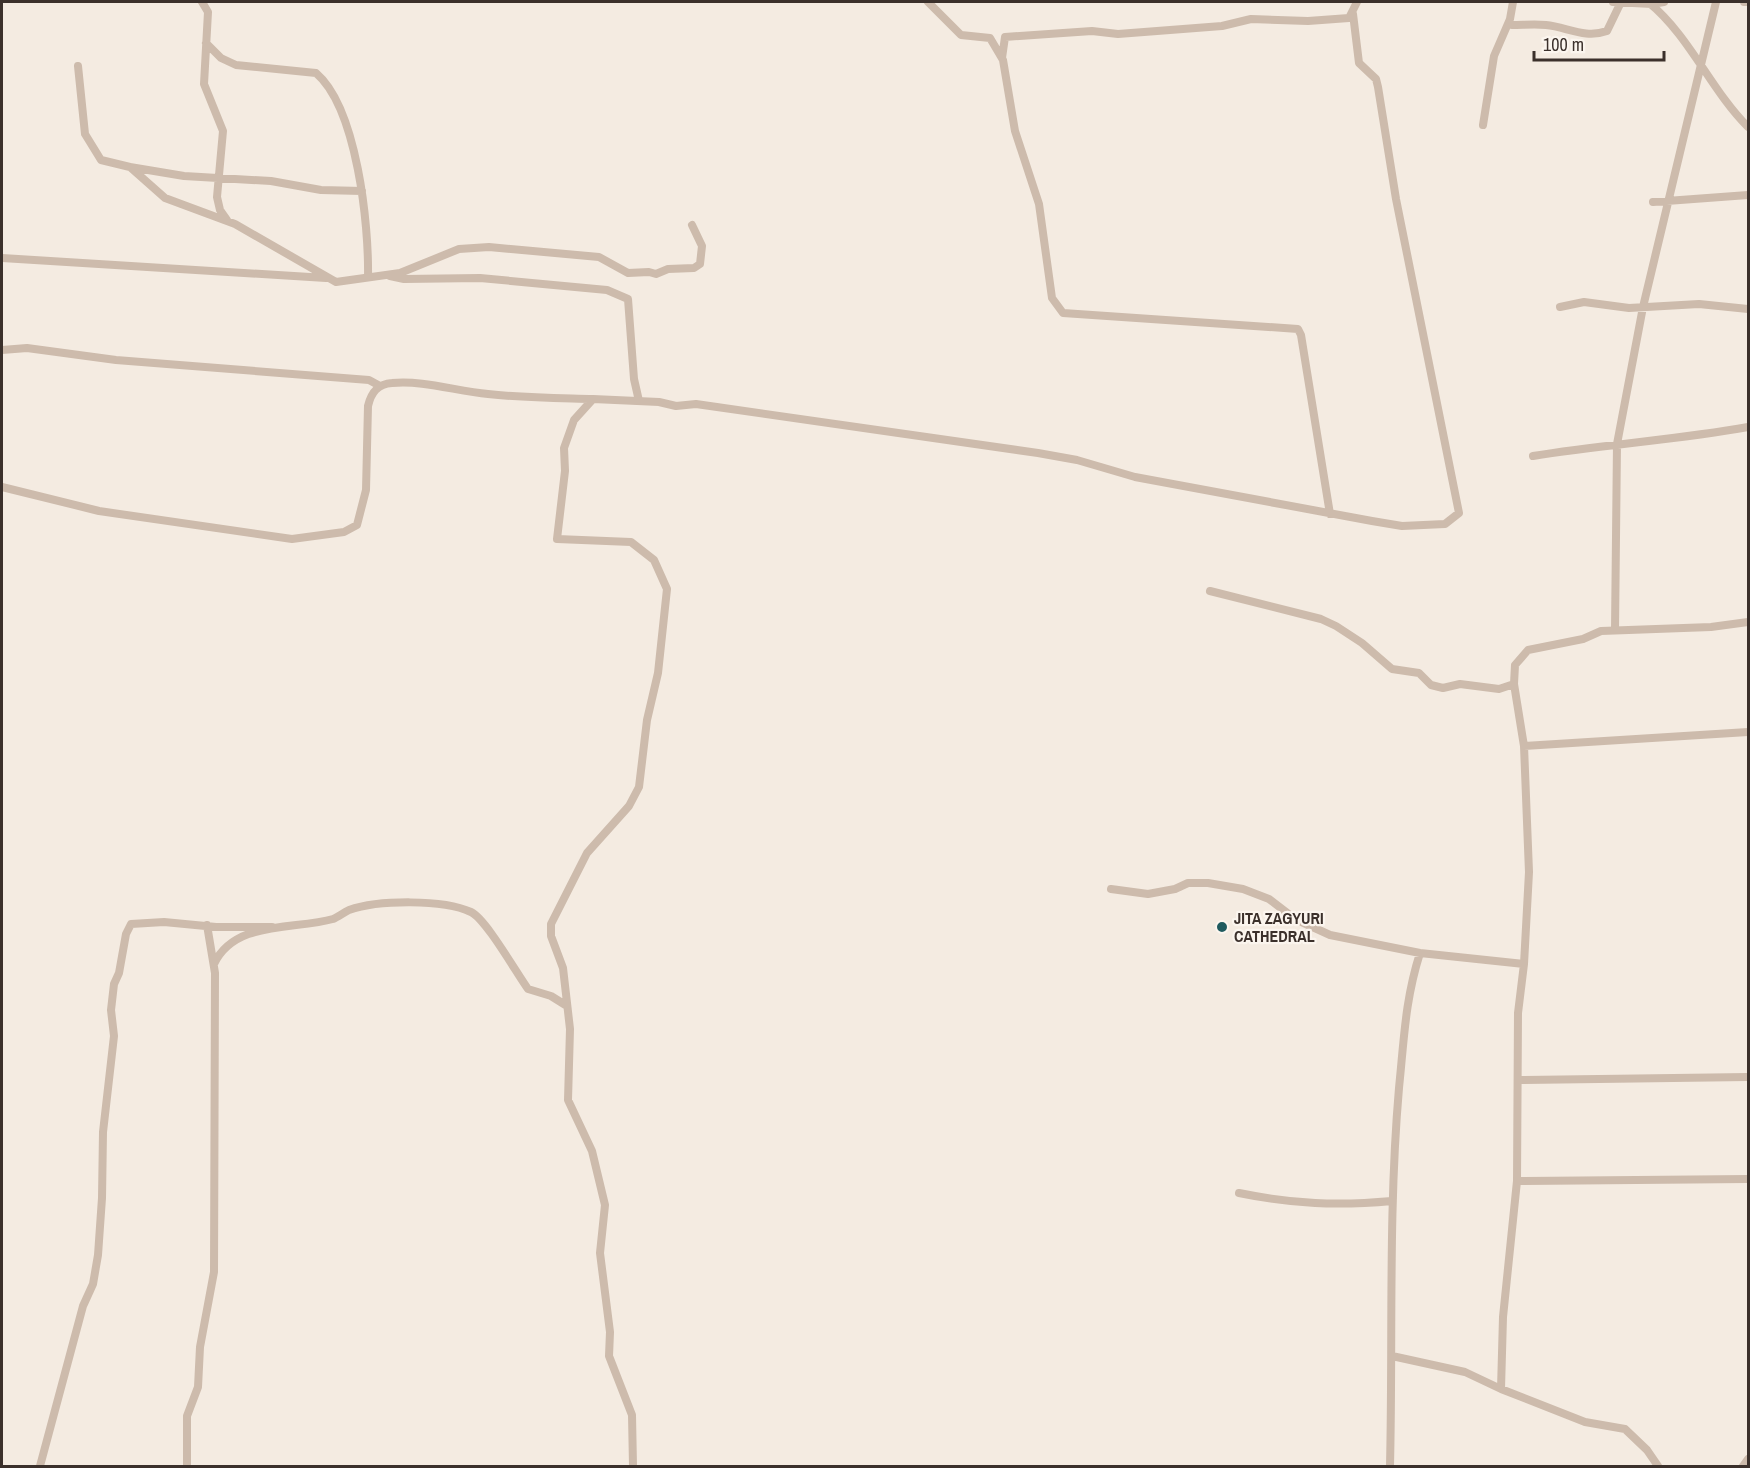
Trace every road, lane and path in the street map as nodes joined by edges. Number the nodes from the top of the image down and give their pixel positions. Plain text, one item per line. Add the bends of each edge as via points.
1 (202, 2) edge
2 (208, 2) edge
3 (928, 2) edge
4 (1357, 2) edge
5 (1513, 2) edge
6 (1618, 2) edge
7 (1664, 2) edge
8 (1716, 2) edge
9 (1650, 3) edge
10 (208, 12) junction
11 (1353, 14) junction
12 (1512, 25) dead end
13 (1005, 37) junction
14 (990, 39) junction
15 (206, 43) junction
16 (1003, 60) junction
17 (1702, 65) junction
18 (78, 66) dead end
19 (1483, 125) dead end
20 (1749, 128) edge
21 (130, 167) junction
22 (220, 176) junction
23 (362, 191) junction
24 (1749, 195) edge
25 (1668, 200) junction
26 (1653, 202) dead end
27 (227, 220) junction
28 (692, 225) dead end
29 (2, 258) edge
30 (383, 275) junction
31 (368, 277) junction
32 (327, 278) junction
33 (1560, 307) dead end
34 (1643, 307) junction
35 (1749, 309) edge
36 (2, 350) edge
37 (380, 386) junction
38 (593, 399) junction
39 (639, 401) junction
40 (1749, 428) edge
41 (1617, 444) junction
42 (1533, 456) dead end
43 (2, 487) edge
44 (17, 492) junction
45 (2, 493) edge
46 (1330, 514) junction
47 (1210, 591) dead end
48 (1749, 622) edge
49 (1615, 630) junction
50 (1514, 684) junction
51 (1749, 732) edge
52 (1524, 746) junction
53 (1111, 889) dead end
54 (207, 925) junction
55 (272, 927) junction
56 (1420, 953) junction
57 (214, 964) junction
58 (1524, 964) junction
59 (567, 1006) junction
60 (1749, 1077) edge
61 (1518, 1080) junction
62 (1749, 1179) edge
63 (1517, 1181) junction
64 (1239, 1193) dead end
65 (1392, 1201) junction
66 (1392, 1356) junction
67 (1501, 1389) junction
68 (1749, 1459) edge
69 (40, 1467) edge
70 (187, 1467) edge
71 (633, 1467) edge
72 (1390, 1467) edge
73 (1658, 1467) edge
74 (1743, 1467) edge

1 - 10 street
2 - 10 street
3 - 14 street via 961,35
4 - 11 street
5 - 19 street via 1494,56
6 - 9 street
6 - 12 street via 1607,31 1599,34 1576,33 1548,25
7 - 9 street
8 - 17 street
9 - 17 street via 1671,23
10 - 15 street
11 - 13 street via 1329,21 1251,19 1222,26
11 - 46 street via 1359,63 1376,79 1378,87 1396,199 1459,513 1445,524 1402,526
13 - 14 street
13 - 16 street
14 - 16 street
15 - 22 street via 204,84 223,131
15 - 23 street via 221,58 236,64 316,73 324,80 350,135
16 - 46 street via 1015,131 1039,204 1052,298 1063,313 1078,316 1200,320 1298,329
17 - 20 street via 1713,86
17 - 25 street
18 - 21 street via 85,134 93,151 101,160
21 - 22 street via 184,176
21 - 27 street via 165,198
22 - 23 street via 321,190
22 - 27 street via 217,197
23 - 31 street
24 - 25 street
25 - 26 street
25 - 34 street
27 - 32 street
28 - 30 street via 702,246 700,264 694,268 668,269 656,274 628,273 591,256 489,247 459,249 400,273
29 - 32 street
30 - 31 street
30 - 39 street via 404,279 480,278 608,290 620,295 628,299
31 - 32 street via 344,281
33 - 34 street via 1584,302
34 - 35 street via 1699,304
34 - 41 street
36 - 37 street via 27,348 116,360 369,380
37 - 38 street via 392,383 486,394
37 - 44 street via 371,393 368,406 366,490 357,525 344,532 292,539 99,511
38 - 39 street
38 - 59 street via 574,420 564,448 557,539 632,542 654,560 668,589 639,787 629,806 587,853 551,924 551,936 563,968
39 - 46 street via 676,406 696,404 1038,453 1135,477
40 - 41 street
41 - 42 street
41 - 49 street
43 - 44 street
44 - 45 street
47 - 50 street via 1321,619 1362,643 1392,669 1419,673 1431,685 1499,689
48 - 49 street
49 - 50 street via 1528,650 1515,664
50 - 52 street
51 - 52 street
52 - 58 street via 1529,872
53 - 56 street via 1148,894 1198,882 1243,889 1269,899 1320,932
54 - 55 street
54 - 57 street
54 - 69 street via 144,922 131,924 126,934 112,999 114,1036 103,1132 96,1271
55 - 57 street via 230,942
55 - 59 street via 380,906 423,903 461,908 474,913 514,964 528,989
56 - 58 street
56 - 65 street via 1408,990
57 - 70 street via 214,1272 200,1347 198,1387 187,1416
58 - 61 street via 1518,1013
59 - 71 street via 568,1100 591,1151 605,1205 600,1253 610,1332 609,1356 632,1416
60 - 61 street
61 - 63 street
62 - 63 street
63 - 67 street via 1503,1317
64 - 65 street via 1328,1205
65 - 66 street
66 - 67 street via 1465,1372
66 - 72 street
67 - 73 street via 1585,1422 1625,1429
68 - 74 street

